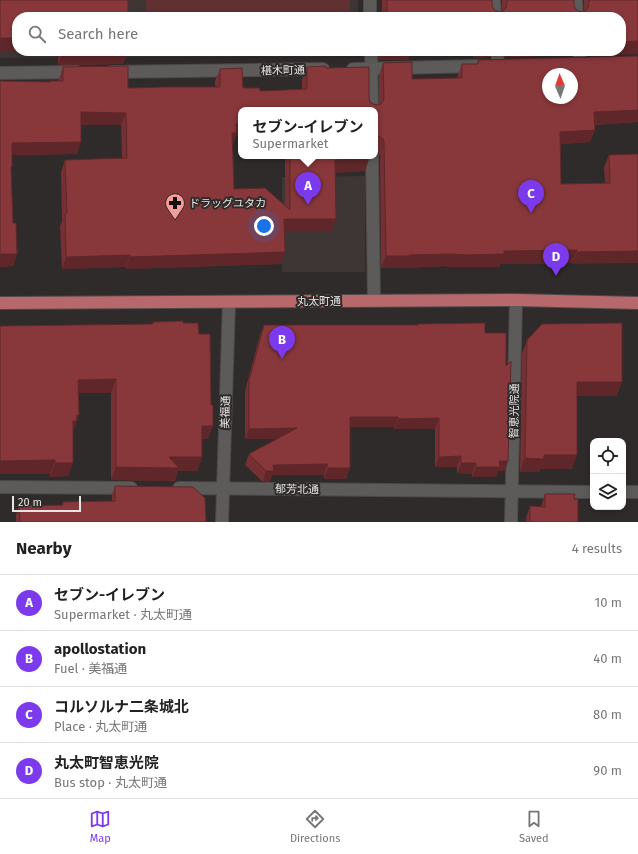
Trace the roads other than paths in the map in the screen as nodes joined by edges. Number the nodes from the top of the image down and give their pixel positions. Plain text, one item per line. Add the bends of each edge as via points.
1 (370, 0) edge
2 (494, 0) edge
3 (576, 0) edge
4 (370, 12) edge
5 (495, 12) edge
6 (577, 12) edge
7 (371, 56) edge
8 (497, 56) edge
9 (577, 59) edge
10 (594, 62) edge
11 (498, 65) junction
12 (512, 65) edge
13 (371, 68) junction
14 (87, 72) edge
15 (103, 72) edge
16 (0, 73) edge
17 (372, 107) edge
18 (372, 159) edge
19 (516, 300) junction
20 (374, 301) junction
21 (228, 302) junction
22 (0, 303) edge
23 (638, 303) edge
24 (0, 487) edge
25 (140, 488) edge
26 (172, 488) edge
27 (222, 488) junction
28 (512, 491) junction
29 (590, 492) edge
30 (626, 492) edge
31 (638, 492) edge
32 (222, 522) edge
33 (512, 522) edge

1 - 4 street
2 - 5 street
3 - 6 street
7 - 13 street
8 - 11 street
9 - 10 street
11 - 12 street, 椹木町通
11 - 13 street, 椹木町通
13 - 15 street, 椹木町通
13 - 17 street
14 - 16 street
18 - 20 street
19 - 20 main road, 丸太町通
19 - 23 main road, 丸太町通
19 - 28 street, 智恵光院通
20 - 21 main road, 丸太町通
21 - 22 main road, 丸太町通
21 - 27 street, 美福通
24 - 25 street
26 - 27 street, 郁芳北通
27 - 28 street, 郁芳北通
27 - 32 street, 美福通
28 - 29 street, 郁芳北通
28 - 33 street, 智恵光院通
30 - 31 street

